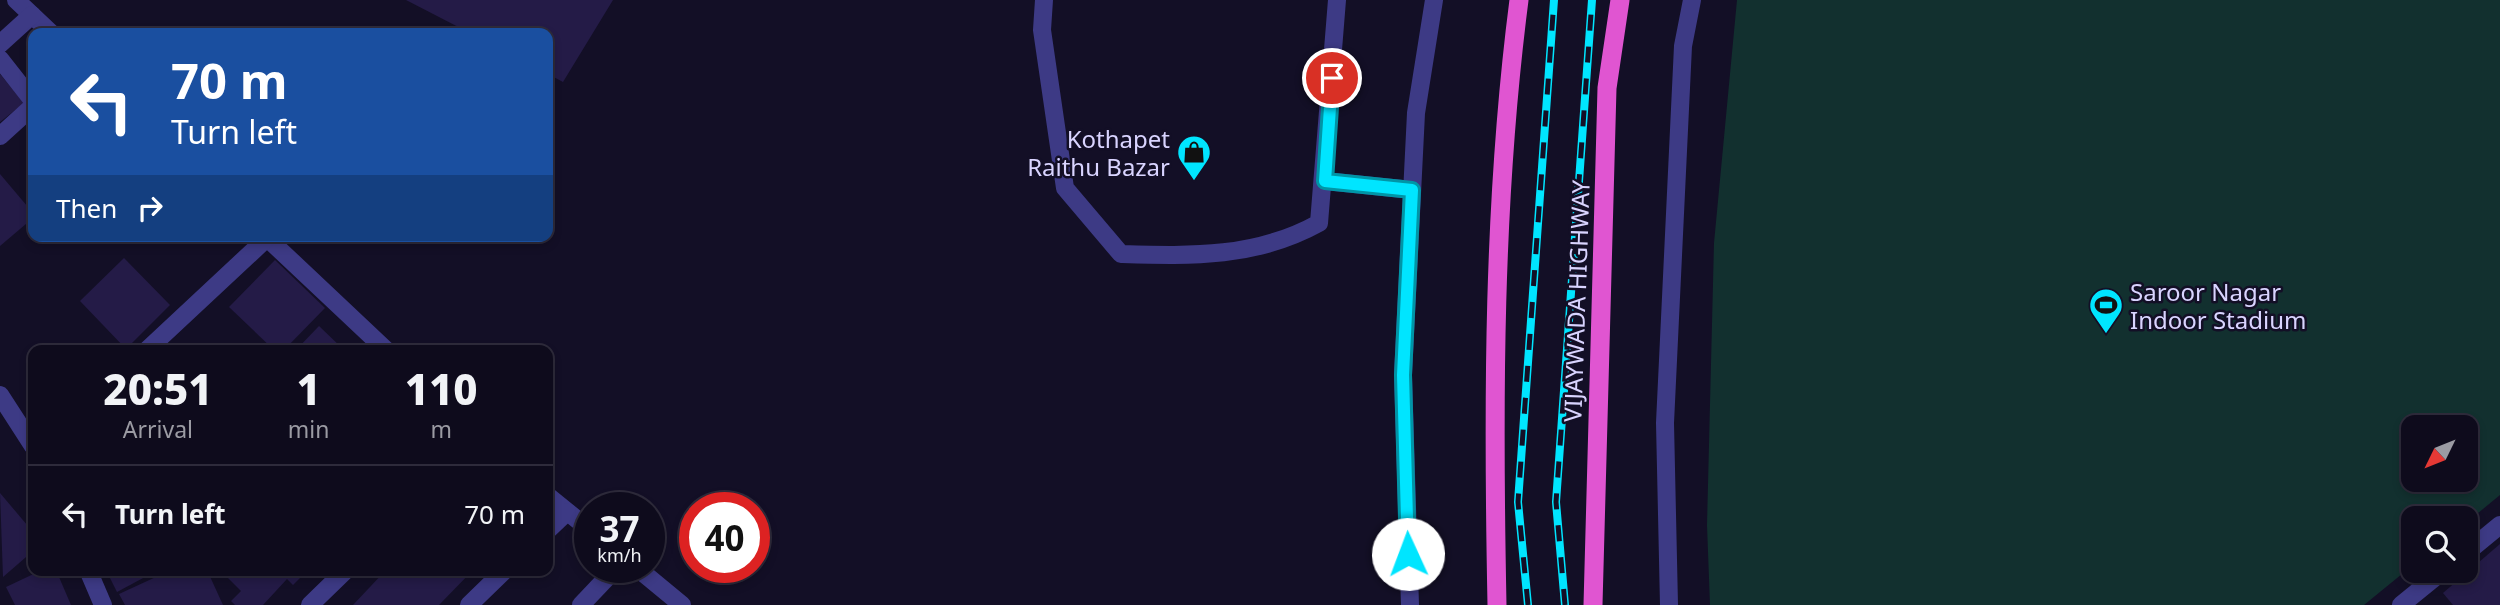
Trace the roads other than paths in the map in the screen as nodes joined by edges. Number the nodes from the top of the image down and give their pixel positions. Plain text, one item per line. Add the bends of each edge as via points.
1 (16, 0) edge
2 (1044, 0) edge
3 (1337, 0) edge
4 (1434, 0) edge
5 (1519, 0) edge
6 (1620, 0) edge
7 (1692, 0) edge
8 (32, 15) junction
9 (46, 28) edge
10 (0, 44) edge
11 (0, 59) edge
12 (28, 95) edge
13 (28, 111) edge
14 (0, 136) edge
15 (1325, 181) junction
16 (1412, 190) junction
17 (261, 242) edge
18 (271, 242) edge
19 (152, 345) edge
20 (381, 345) edge
21 (4, 402) edge
22 (28, 438) edge
23 (553, 500) edge
24 (567, 512) junction
25 (574, 517) edge
26 (553, 525) edge
27 (2500, 525) edge
28 (2478, 543) edge
29 (91, 576) edge
30 (340, 576) edge
31 (499, 576) edge
32 (601, 583) edge
33 (655, 583) edge
34 (2429, 583) edge
35 (2405, 604) edge
36 (103, 605) edge
37 (310, 605) edge
38 (469, 605) edge
39 (580, 605) edge
40 (682, 605) edge
41 (1410, 605) edge
42 (1497, 605) edge
43 (1592, 605) edge
44 (1669, 605) edge

1 - 8 street
2 - 15 street via 1042,30 1065,188 1121,254 1189,256 1253,249 1289,239 1319,223
3 - 15 street
4 - 16 street via 1416,113
5 - 42 highway via 1499,198 1494,432
6 - 43 highway, VIJAYWADA HIGHWAY via 1607,88
7 - 44 street via 1683,46 1666,409
8 - 9 street
8 - 10 street
11 - 12 street
13 - 14 street
15 - 16 street
16 - 41 street via 1403,375
17 - 19 street
18 - 20 street
21 - 22 street
23 - 24 street
24 - 25 street
24 - 26 street
27 - 28 street
29 - 36 street
30 - 37 street
31 - 38 street
32 - 39 street
33 - 40 street
34 - 35 street

